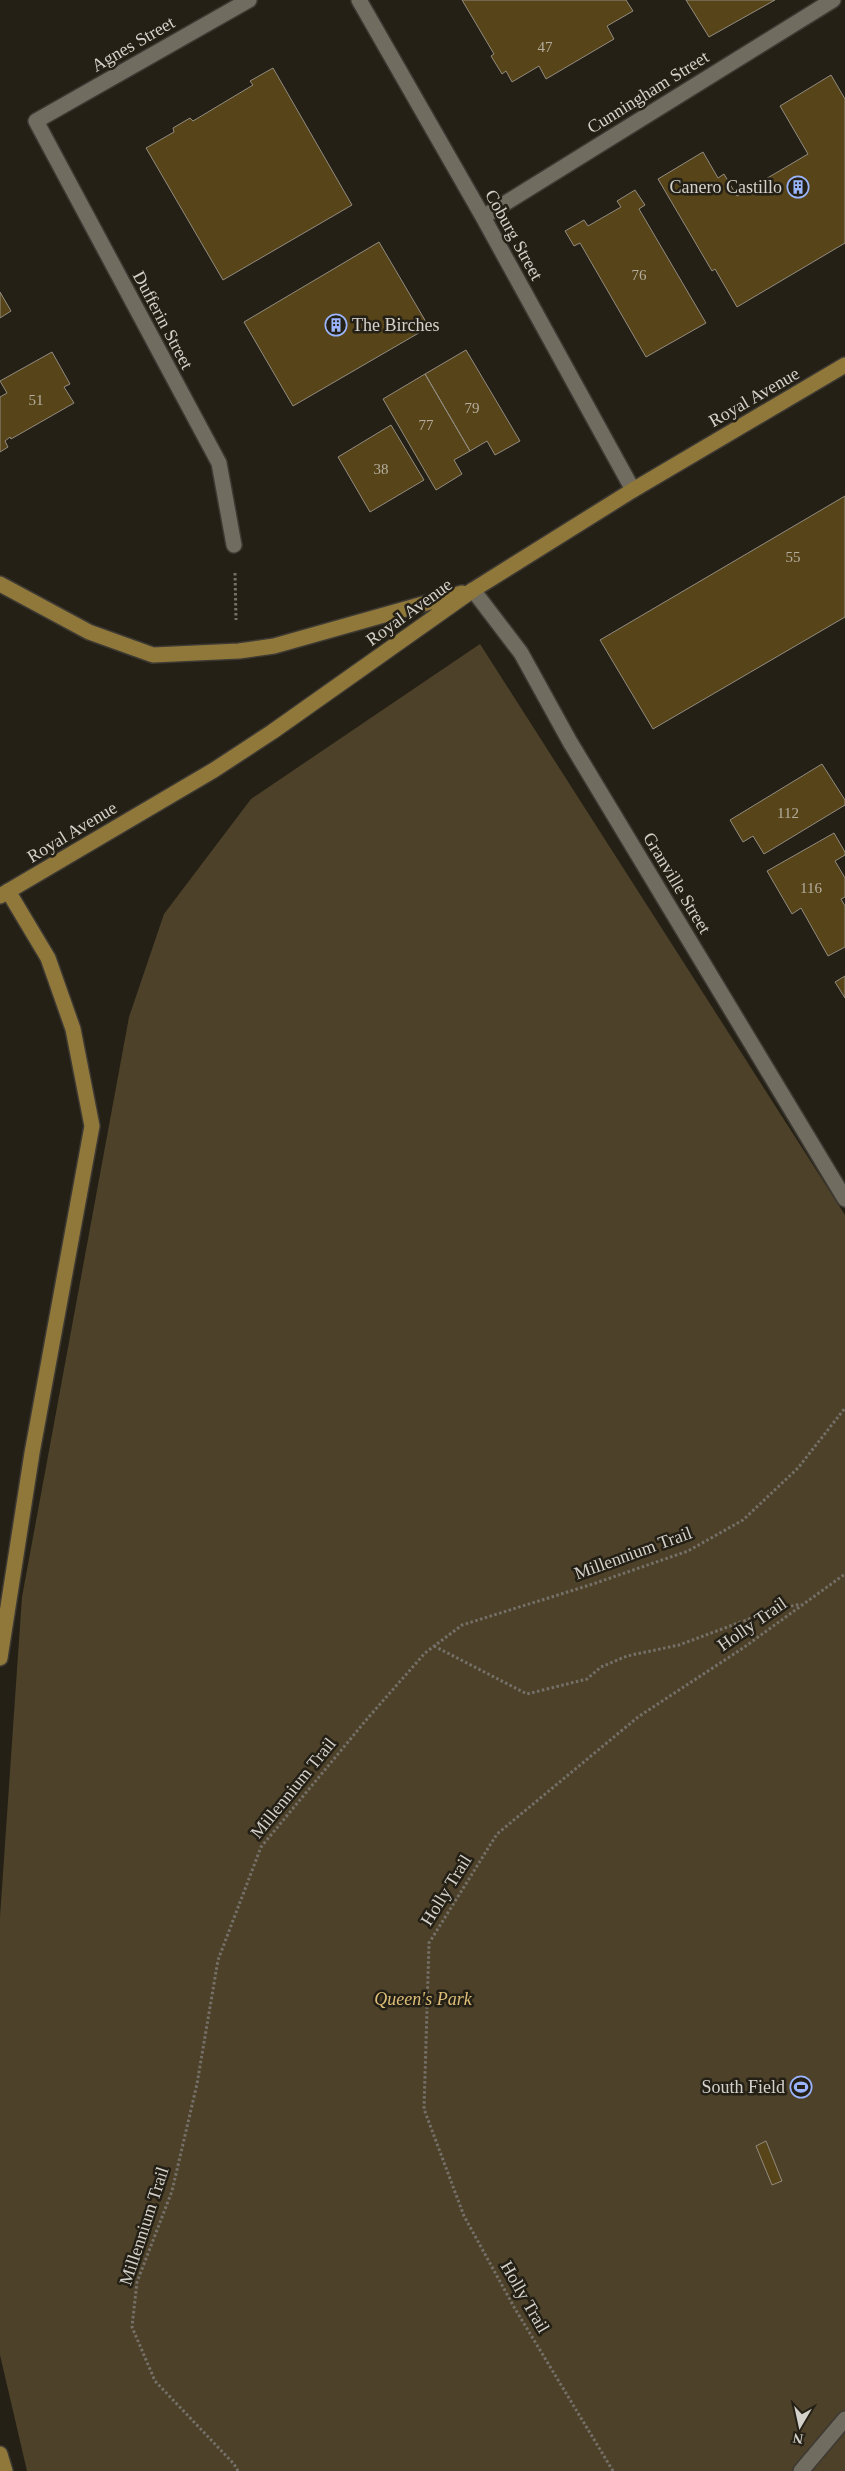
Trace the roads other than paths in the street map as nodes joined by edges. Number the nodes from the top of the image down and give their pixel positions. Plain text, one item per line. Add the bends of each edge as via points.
1 (248, 0) edge
2 (359, 0) edge
3 (833, 0) edge
4 (36, 121) joint
5 (483, 217) junction
6 (845, 365) edge
7 (633, 490) junction
8 (234, 544) road end
9 (0, 584) edge
10 (473, 590) junction
11 (4, 894) edge
12 (845, 1200) edge
13 (0, 1658) edge
14 (845, 2419) edge
15 (0, 2454) edge
16 (5, 2471) edge
17 (801, 2471) edge

1 - 4 street, Agnes Street
2 - 5 street, Coburg Street
3 - 5 street, Cunningham Street
4 - 8 street, Dufferin Street via 219,464
5 - 7 street, Coburg Street
6 - 7 main road, Royal Avenue
7 - 10 main road, Royal Avenue
9 - 10 main road via 88,632 153,654 239,651 274,646
10 - 11 main road, Royal Avenue via 214,770
10 - 12 street, Granville Street via 521,653 570,742
11 - 13 main road via 48,958 74,1029 92,1126 32,1453
14 - 17 street
15 - 16 main road

